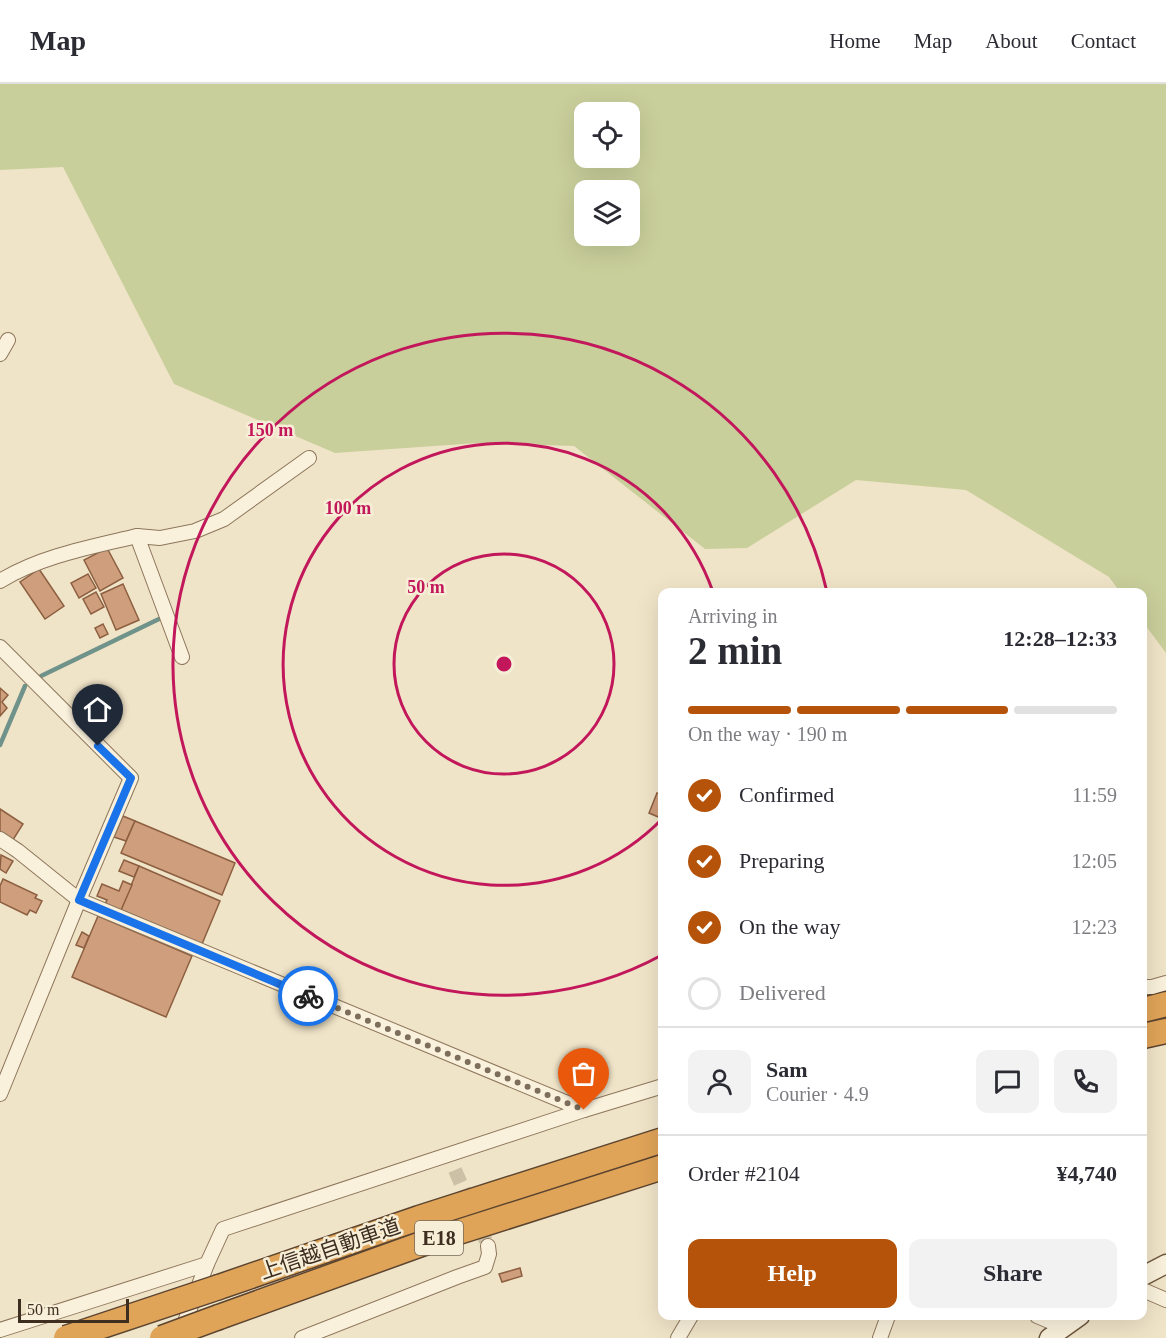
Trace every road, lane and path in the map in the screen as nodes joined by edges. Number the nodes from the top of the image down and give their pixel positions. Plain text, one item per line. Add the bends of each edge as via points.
1 (8, 340) dead end
2 (0, 354) edge
3 (309, 458) dead end
4 (137, 536) junction
5 (0, 581) edge
6 (0, 647) edge
7 (183, 657) dead end
8 (0, 839) edge
9 (79, 900) junction
10 (1166, 983) edge
11 (1147, 987) edge
12 (1166, 1004) edge
13 (1147, 1009) edge
14 (1166, 1031) edge
15 (1147, 1035) edge
16 (658, 1088) edge
17 (0, 1094) edge
18 (584, 1110) junction
19 (658, 1142) edge
20 (451, 1155) junction
21 (658, 1169) edge
22 (455, 1170) tunnel mouth
23 (488, 1246) dead end
24 (207, 1264) junction
25 (1166, 1264) edge
26 (1147, 1274) edge
27 (1147, 1292) edge
28 (1166, 1300) edge
29 (689, 1320) edge
30 (887, 1320) edge
31 (1046, 1320) edge
32 (1074, 1320) edge
33 (1063, 1327) junction
34 (0, 1330) edge
35 (66, 1338) edge
36 (162, 1338) edge
37 (179, 1338) edge
38 (302, 1338) edge
39 (678, 1338) edge
40 (880, 1338) edge
41 (1048, 1338) edge

1 - 2 street
3 - 4 street via 224,519 195,531 160,538
4 - 5 street via 18,570
4 - 7 street
6 - 9 street via 131,778
8 - 9 street
9 - 17 street
9 - 18 street
10 - 11 street
12 - 13 highway
14 - 15 highway
16 - 18 street
18 - 20 street
19 - 35 highway, 上信越自動車道 / E18, bridge
20 - 22 street
20 - 24 street via 223,1230
21 - 36 highway, 上信越自動車道 / E18, bridge via 427,1242
23 - 38 street via 485,1268
24 - 34 street
24 - 37 street
25 - 26 main road
27 - 28 street
29 - 39 street
30 - 40 street
31 - 33 street
32 - 33 main road
33 - 41 main road

